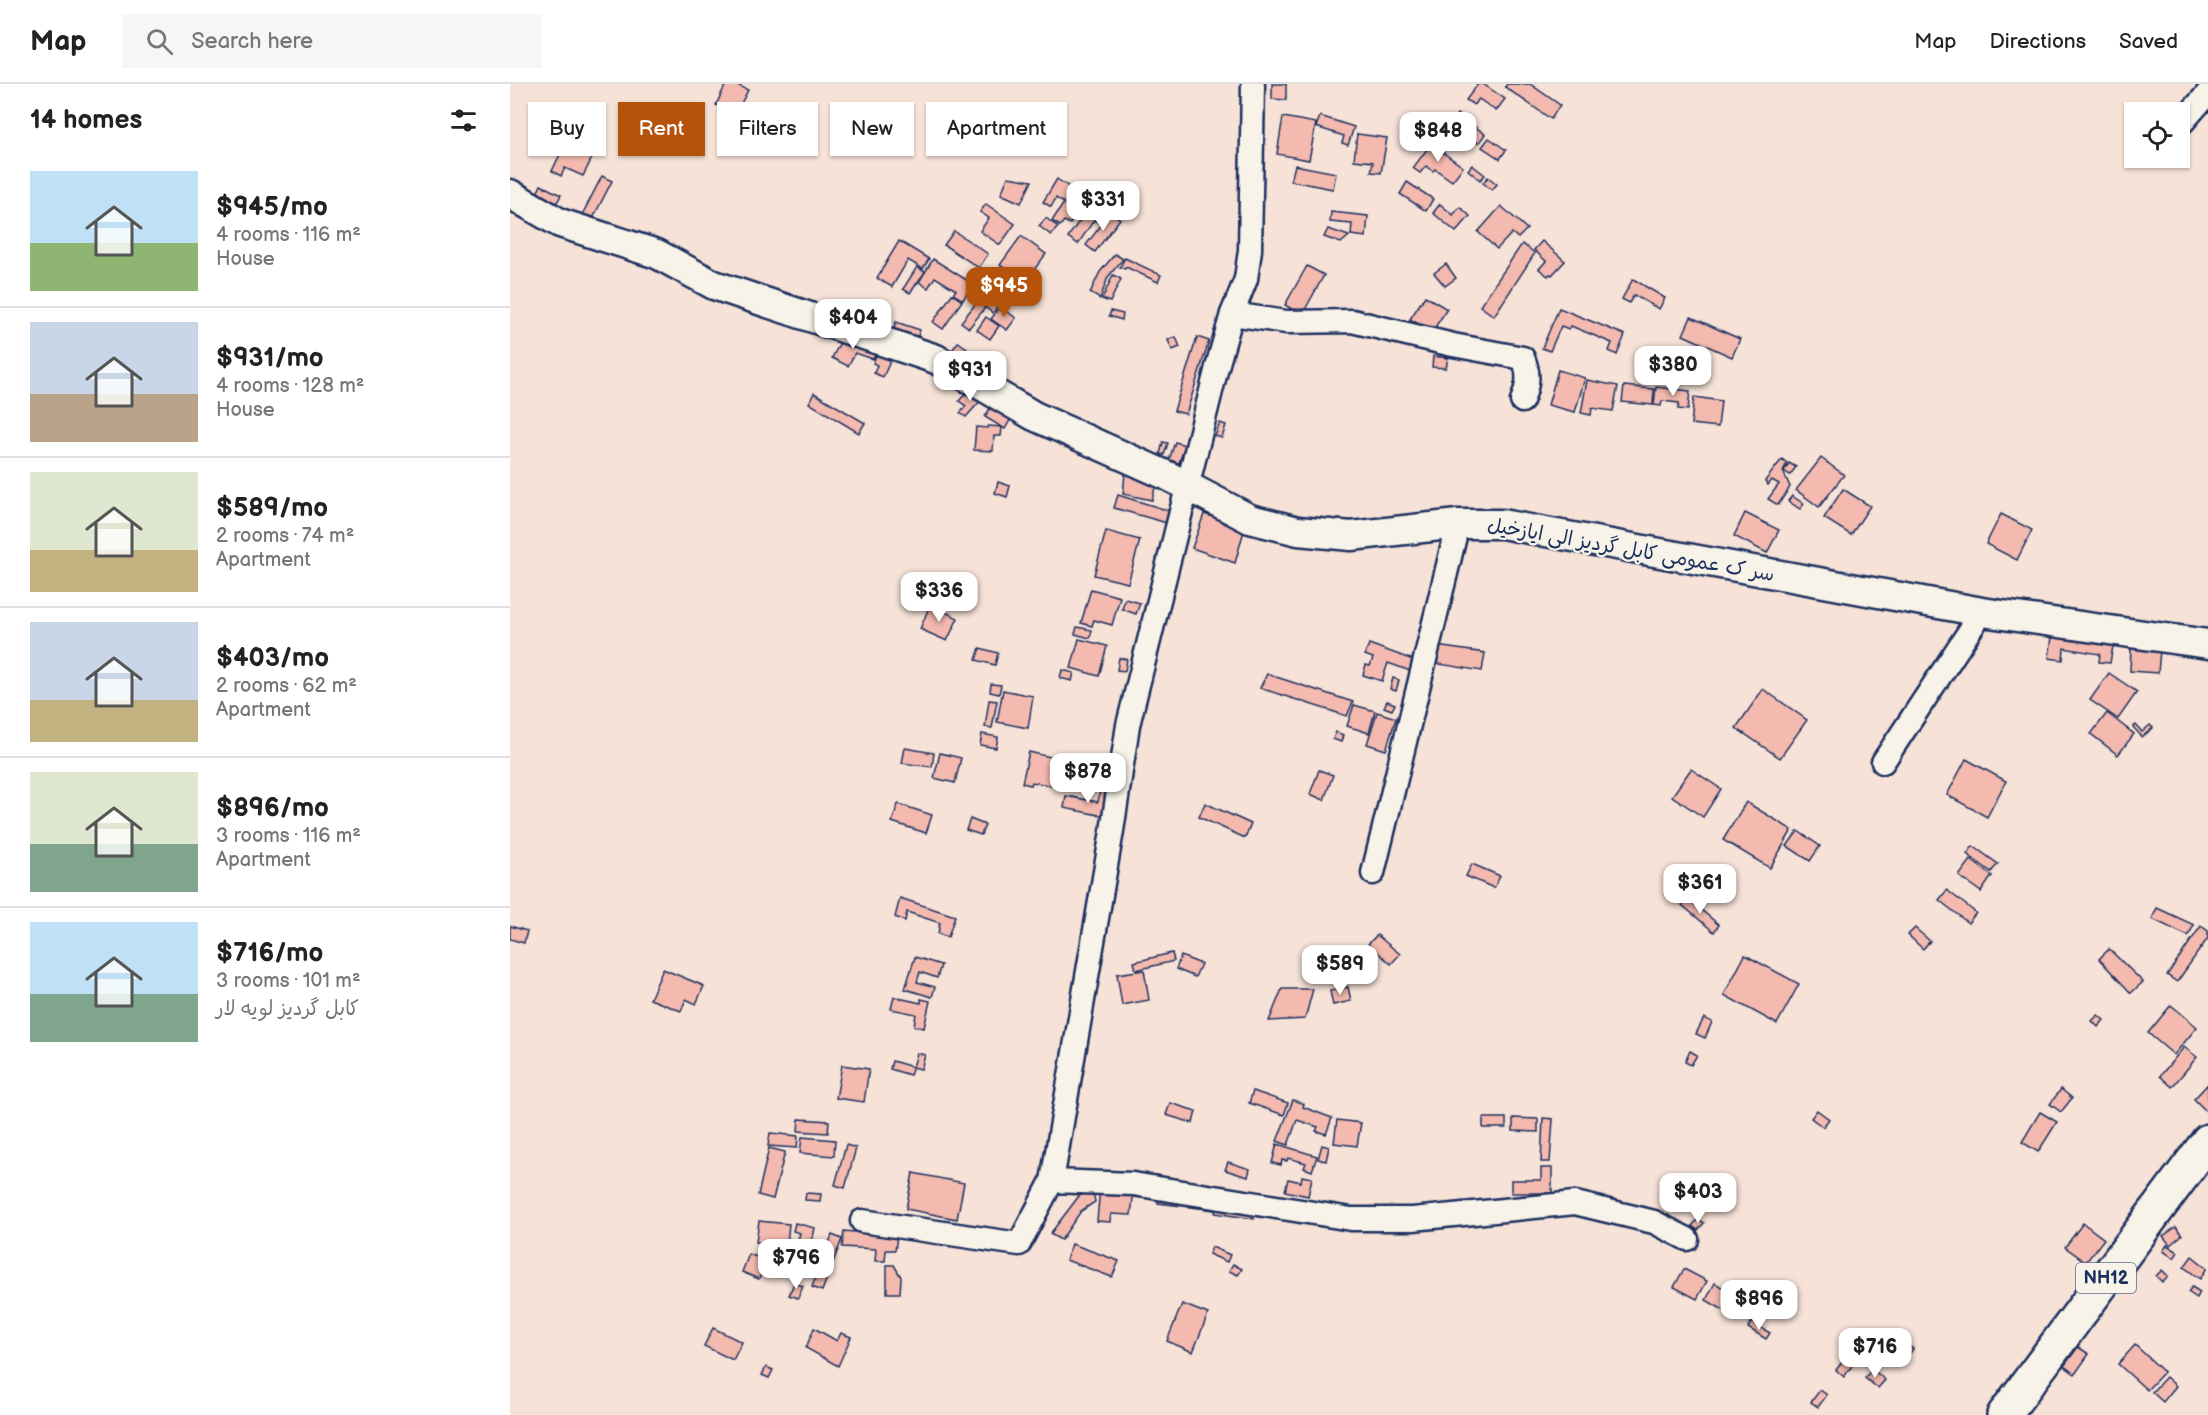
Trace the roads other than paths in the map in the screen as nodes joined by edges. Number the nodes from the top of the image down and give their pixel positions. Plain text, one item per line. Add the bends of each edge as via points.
1 (1253, 84) edge
2 (2208, 93) edge
3 (2190, 114) edge
4 (510, 194) edge
5 (1232, 314) junction
6 (1522, 401) dead end
7 (1187, 487) junction
8 (1458, 524) junction
9 (1982, 612) junction
10 (2208, 644) edge
11 (1883, 762) dead end
12 (1373, 873) dead end
13 (2208, 1141) edge
14 (1052, 1181) junction
15 (862, 1221) dead end
16 (1687, 1239) dead end
17 (2004, 1415) edge

1 - 5 street via 1250,250 1246,279
2 - 3 street
4 - 7 main road, سر ک عمومی کابل گردیز الی ایازخیل via 560,223 657,254 714,285 936,359 1035,416
5 - 6 street via 1286,322 1352,321 1523,358 1528,384
5 - 7 street
7 - 8 main road, سر ک عمومی کابل گردیز الی ایازخیل via 1250,519 1298,531 1352,536
7 - 14 street via 1128,725
8 - 9 main road, سر ک عمومی کابل گردیز الی ایازخیل via 1502,524
8 - 12 street
9 - 10 main road, سر ک عمومی کابل گردیز الی ایازخیل
9 - 11 street
13 - 17 highway, NH12
14 - 15 street via 1019,1244
14 - 16 street via 1133,1184 1351,1220 1413,1220 1575,1203 1654,1222

